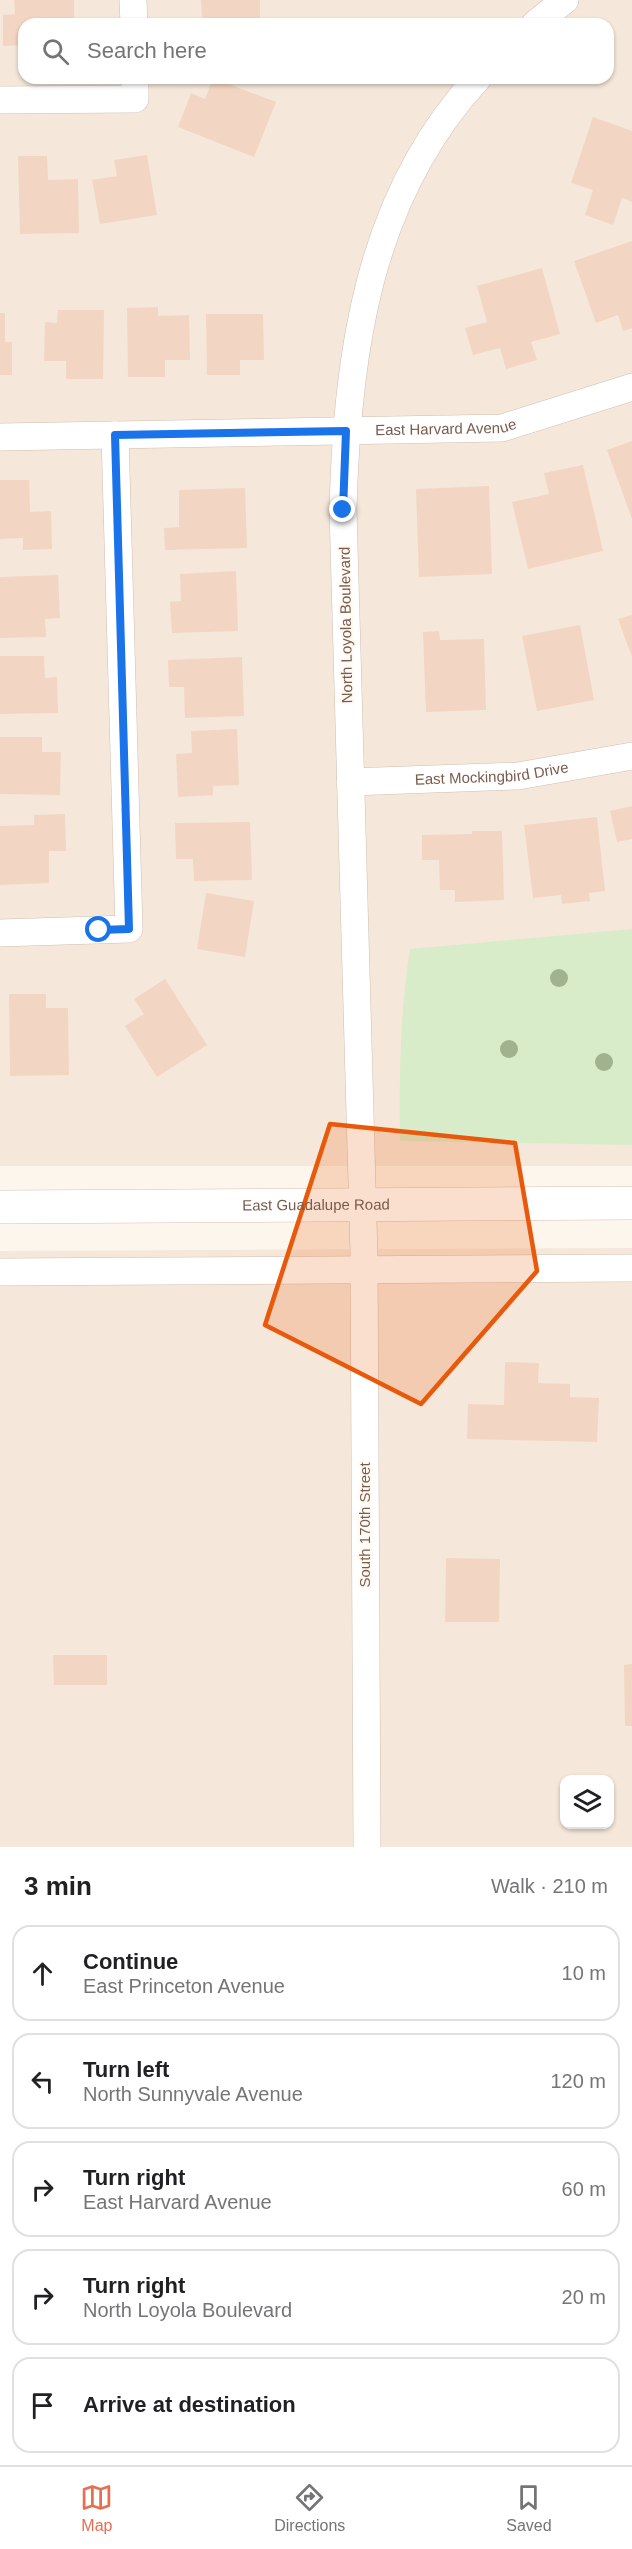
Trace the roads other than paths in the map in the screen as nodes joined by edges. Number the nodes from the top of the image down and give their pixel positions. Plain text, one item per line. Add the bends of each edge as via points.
1 (133, 0) edge
2 (565, 0) edge
3 (134, 18) edge
4 (542, 18) edge
5 (473, 84) edge
6 (135, 88) edge
7 (0, 100) edge
8 (632, 387) edge
9 (346, 431) junction
10 (115, 435) junction
11 (0, 437) edge
12 (632, 756) edge
13 (350, 782) junction
14 (0, 933) edge
15 (362, 1203) junction
16 (632, 1203) edge
17 (0, 1207) edge
18 (632, 1268) edge
19 (364, 1270) junction
20 (0, 1272) edge
21 (367, 1847) edge

1 - 3 street
2 - 4 street
5 - 9 street, North Loyola Boulevard via 432,135 411,169 388,223 366,304
6 - 7 street
8 - 9 street, East Harvard Avenue via 502,428
9 - 10 street, East Harvard Avenue
9 - 13 street, North Loyola Boulevard via 343,510
10 - 11 street, East Harvard Avenue
10 - 14 street via 129,929
12 - 13 street, East Mockingbird Drive via 518,776
13 - 15 street, North Loyola Boulevard
15 - 16 main road, East Guadalupe Road
15 - 17 main road, East Guadalupe Road
15 - 19 street, South 170th Street
18 - 19 street
19 - 20 street
19 - 21 street, South 170th Street

